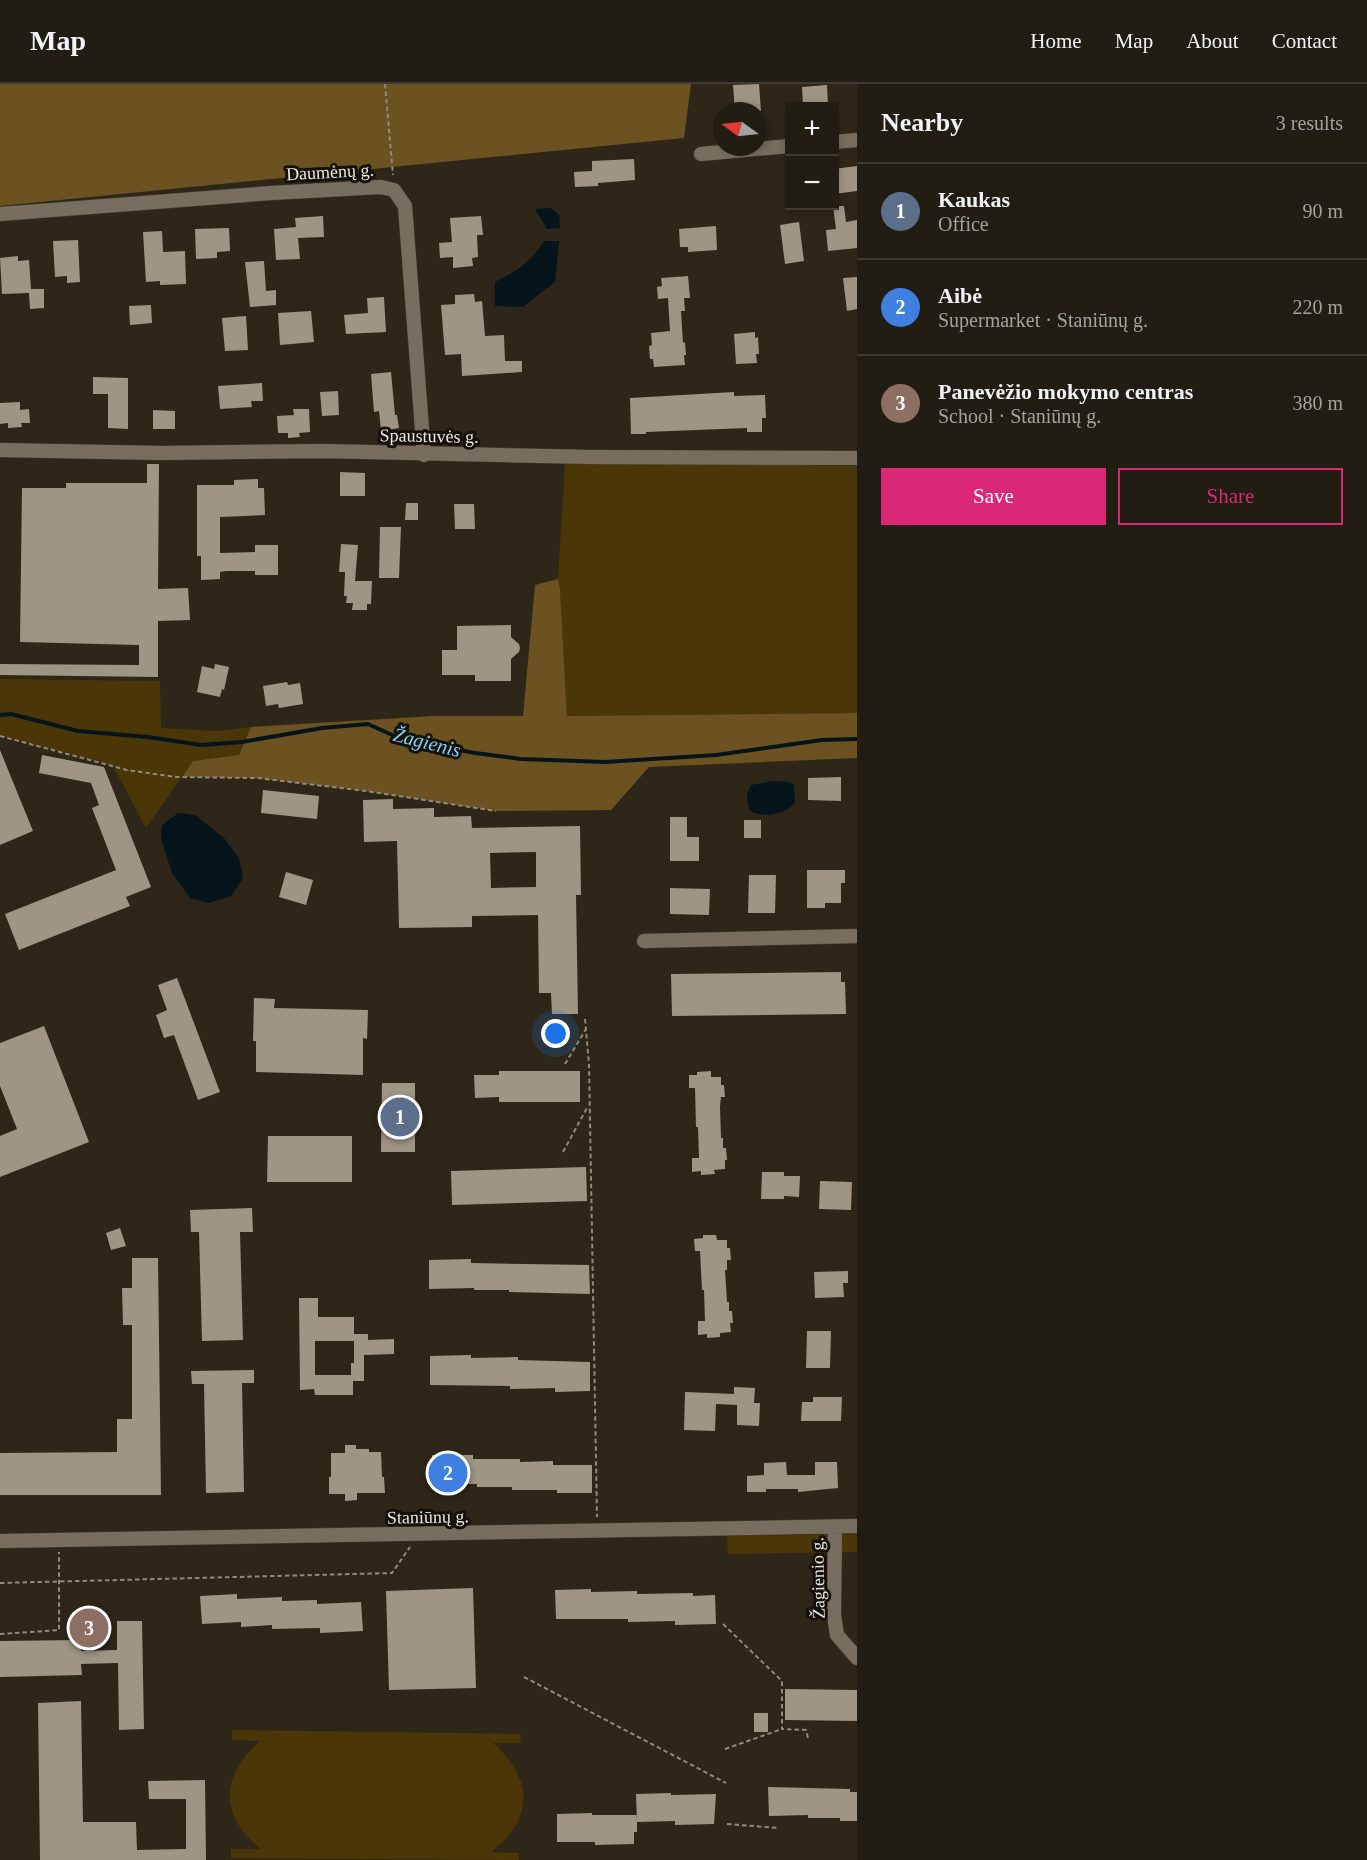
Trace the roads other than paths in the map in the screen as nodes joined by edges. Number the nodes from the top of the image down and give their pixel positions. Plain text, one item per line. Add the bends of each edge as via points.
1 (857, 140) edge
2 (839, 142) edge
3 (785, 146) edge
4 (701, 154) dead end
5 (0, 213) edge
6 (0, 450) edge
7 (424, 455) junction
8 (857, 458) edge
9 (857, 936) edge
10 (644, 941) dead end
11 (835, 1527) junction
12 (857, 1527) edge
13 (0, 1541) edge
14 (857, 1658) edge

1 - 2 street
3 - 4 street
5 - 7 street, Daumėnų g. via 271,193 394,190 405,206
6 - 7 street, Spaustuvės g.
7 - 8 street, Spaustuvės g.
9 - 10 street
11 - 12 street, Staniūnų g.
11 - 13 street, Staniūnų g.
11 - 14 street, Žagienio g. via 837,1635

